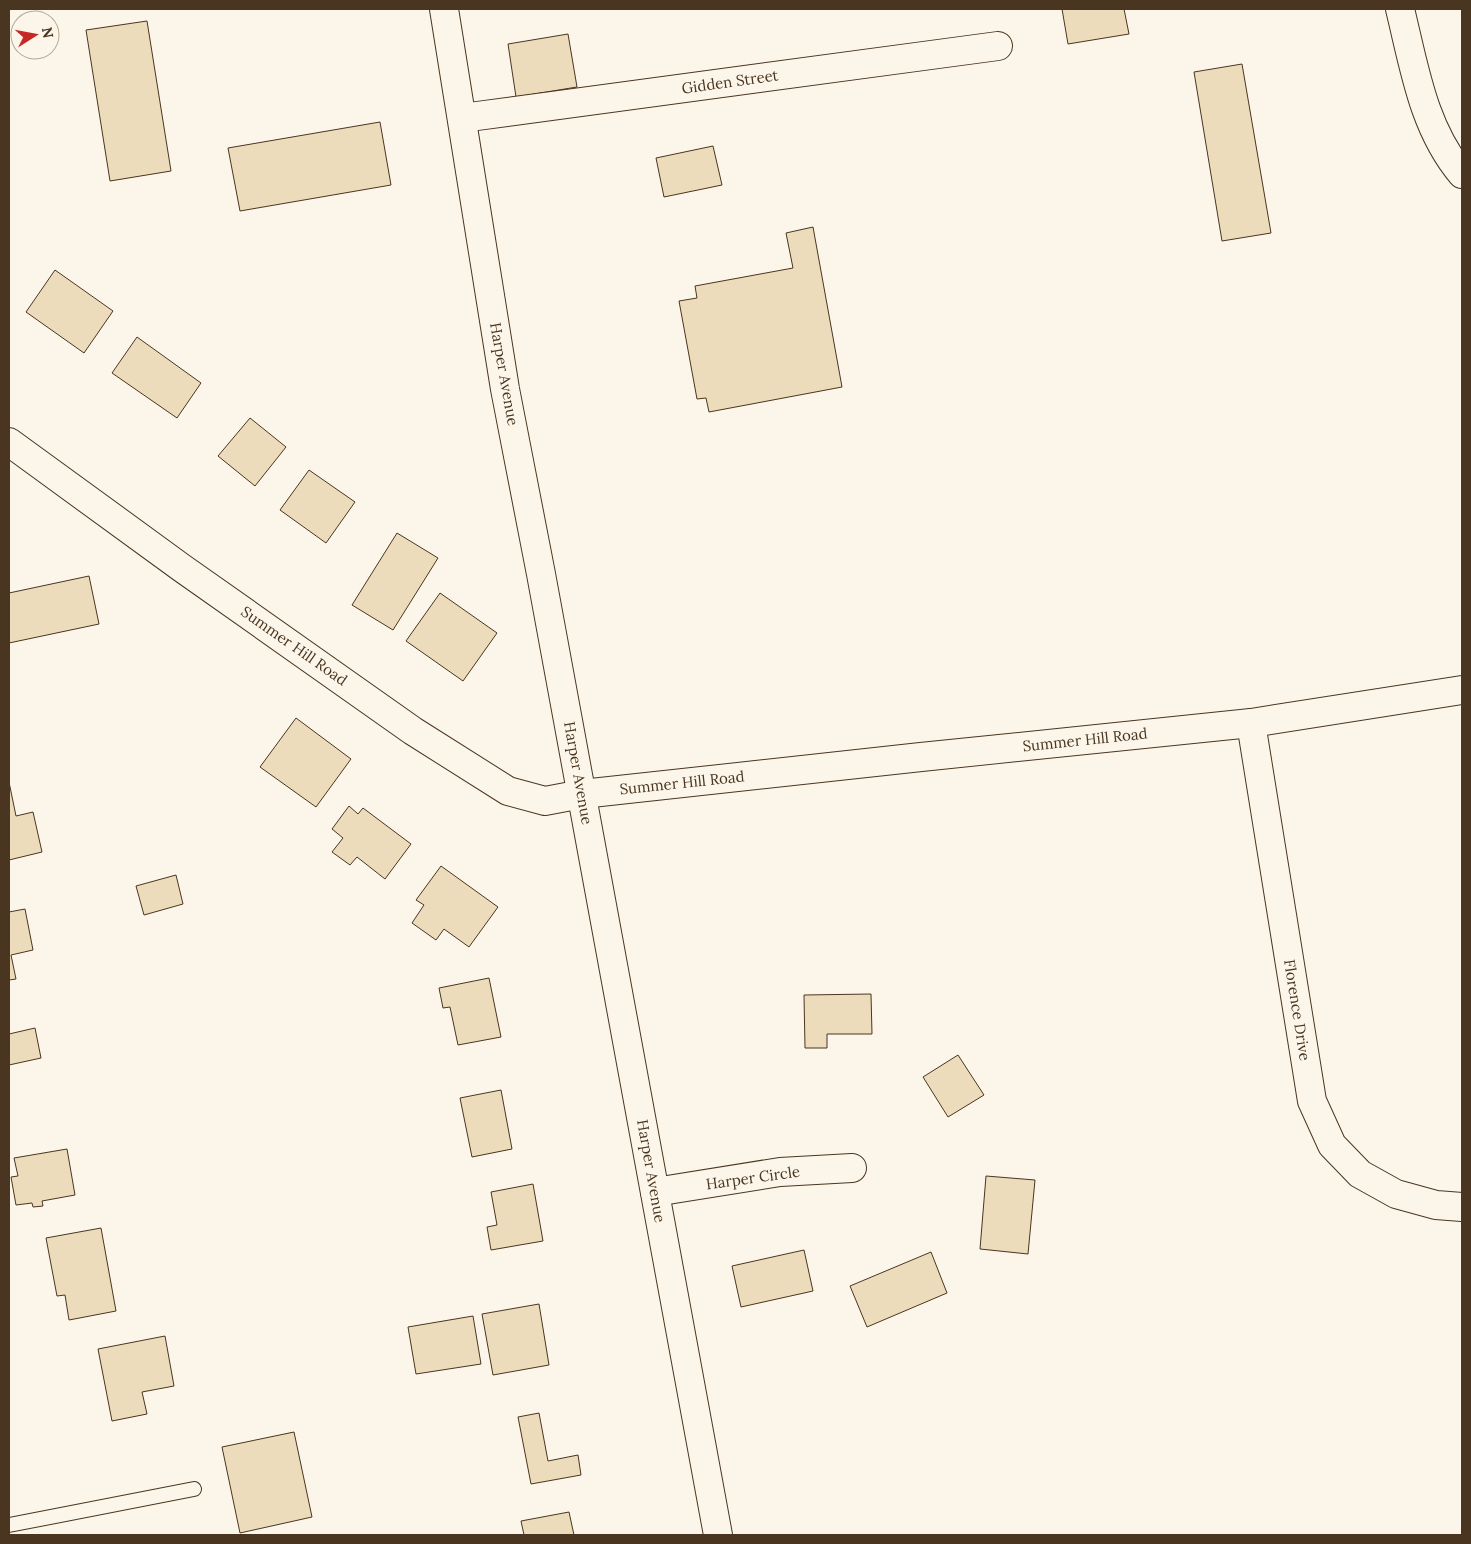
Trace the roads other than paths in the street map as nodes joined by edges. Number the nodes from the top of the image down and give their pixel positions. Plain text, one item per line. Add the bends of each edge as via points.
1 (444, 9) edge
2 (1400, 9) edge
3 (998, 46) dead end
4 (462, 118) junction
5 (1462, 174) edge
6 (9, 442) edge
7 (1462, 690) edge
8 (1251, 724) junction
9 (582, 794) junction
10 (852, 1168) dead end
11 (654, 1192) junction
12 (1462, 1207) edge
13 (194, 1489) dead end
14 (9, 1525) edge
15 (718, 1535) edge

1 - 4 street, Harper Avenue
2 - 5 street via 1424,107 1440,142
3 - 4 street, Gidden Street
4 - 9 street, Harper Avenue via 505,389
6 - 9 street, Summer Hill Road via 413,731 508,790 545,801
7 - 8 street, Summer Hill Road
8 - 9 street, Summer Hill Road
8 - 12 street, Florence Drive via 1312,1101 1332,1145 1360,1174 1396,1194 1436,1205
9 - 11 street, Harper Avenue
10 - 11 street, Harper Circle via 780,1172
11 - 15 street, Harper Avenue
13 - 14 lane

